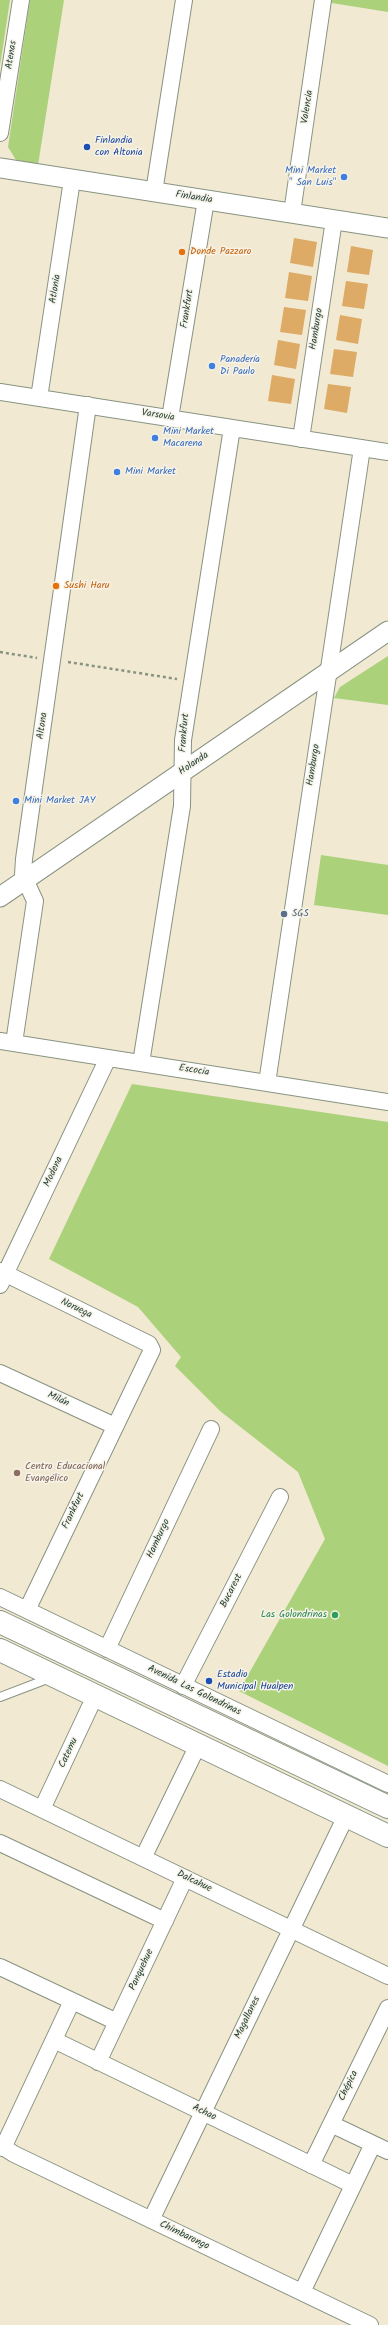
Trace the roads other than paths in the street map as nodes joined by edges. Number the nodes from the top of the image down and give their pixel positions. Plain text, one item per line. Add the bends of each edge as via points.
1 (21, 0) edge
2 (184, 0) edge
3 (324, 0) edge
4 (0, 133) edge
5 (0, 168) edge
6 (72, 180) junction
7 (154, 192) junction
8 (206, 200) junction
9 (292, 213) junction
10 (334, 220) junction
11 (388, 228) edge
12 (0, 392) edge
13 (39, 398) junction
14 (88, 406) junction
15 (170, 418) junction
16 (232, 428) junction
17 (301, 439) junction
18 (362, 448) junction
19 (388, 452) edge
20 (388, 631) edge
21 (328, 672) junction
22 (184, 771) junction
23 (25, 880) junction
24 (0, 897) edge
25 (7, 1042) edge
26 (108, 1058) junction
27 (141, 1063) junction
28 (267, 1083) junction
29 (388, 1102) edge
30 (2, 1277) edge
31 (152, 1348) joint
32 (0, 1373) edge
33 (115, 1426) junction
34 (211, 1429) dead end
35 (280, 1497) dead end
36 (0, 1597) edge
37 (27, 1610) junction
38 (0, 1622) edge
39 (107, 1649) junction
40 (0, 1650) edge
41 (54, 1676) junction
42 (183, 1686) junction
43 (95, 1696) junction
44 (0, 1697) edge
45 (198, 1745) junction
46 (388, 1784) edge
47 (0, 1789) edge
48 (388, 1807) edge
49 (42, 1809) junction
50 (346, 1816) junction
51 (388, 1836) edge
52 (0, 1843) edge
53 (144, 1858) junction
54 (185, 1878) junction
55 (165, 1921) junction
56 (291, 1929) junction
57 (0, 1966) edge
58 (388, 1976) edge
59 (72, 2001) junction
60 (388, 2008) edge
61 (117, 2022) junction
62 (384, 2025) edge
63 (54, 2040) junction
64 (98, 2062) junction
65 (203, 2112) junction
66 (331, 2124) junction
67 (373, 2144) junction
68 (2, 2147) edge
69 (388, 2152) edge
70 (311, 2164) junction
71 (353, 2185) junction
72 (151, 2220) junction
73 (302, 2292) junction
74 (370, 2325) edge

1 - 4 street, Atenas
2 - 7 street
3 - 9 street, Valencia
5 - 6 street, Finlandia
6 - 7 street, Finlandia
6 - 13 street, Atlonia
7 - 8 street, Finlandia
8 - 9 street, Finlandia
8 - 15 street, Frankfurt
9 - 10 street, Finlandia
10 - 11 street, Finlandia
10 - 17 street, Hamburgo
12 - 13 street, Varsovia
13 - 14 street, Varsovia
14 - 15 street, Varsovia
14 - 23 street, Altona via 24,859
15 - 16 street, Varsovia
16 - 17 street, Varsovia
16 - 22 street, Frankfurt via 183,740
17 - 18 street, Varsovia
18 - 19 street, Varsovia
18 - 21 street, Hamburgo
20 - 21 street, Holanda
21 - 22 street, Holanda
21 - 28 street, Hamburgo
22 - 23 street, Holanda
22 - 27 street, Frankfurt via 182,806
23 - 24 street, Holanda
23 - 25 street, Altona via 35,901
25 - 26 street, Escocia
26 - 27 street, Escocia
26 - 30 street, Modena
27 - 28 street, Escocia
28 - 29 street, Escocia
30 - 31 street, Noruega via 149,1344
31 - 33 street, Frankfurt
32 - 33 street, Milán
33 - 37 street, Frankfurt
34 - 39 street, Hamburgo
35 - 42 street, Bucarest
36 - 37 street, Avenida Las Golondrinas
37 - 39 street, Avenida Las Golondrinas
38 - 48 main road
39 - 42 street, Avenida Las Golondrinas
40 - 41 main road
41 - 43 main road
41 - 44 lane
42 - 46 street, Avenida Las Golondrinas
43 - 45 main road
43 - 49 street, Catemu
45 - 50 main road
45 - 53 street
47 - 49 street, Dalcahue
49 - 53 street, Dalcahue
50 - 51 main road
50 - 56 street, Magallanes
52 - 55 street
53 - 54 street, Dalcahue
54 - 55 street, Panquehue
54 - 56 street, Dalcahue
55 - 61 street, Panquehue
56 - 58 street, Dalcahue
56 - 65 street, Magallanes
57 - 59 street
59 - 61 street
59 - 63 street
60 - 62 street, Chépica
61 - 64 street, Panquehue
62 - 66 street, Chépica
63 - 64 street, Achao
63 - 68 street
64 - 65 street, Achao
65 - 70 street, Achao
65 - 72 street, Magallanes
66 - 67 street
66 - 70 street, Chépica
67 - 69 street
67 - 71 street
68 - 72 street, Chimbarongo
70 - 71 street, Achao
71 - 73 street
72 - 73 street, Chimbarongo
73 - 74 street, Chimbarongo

